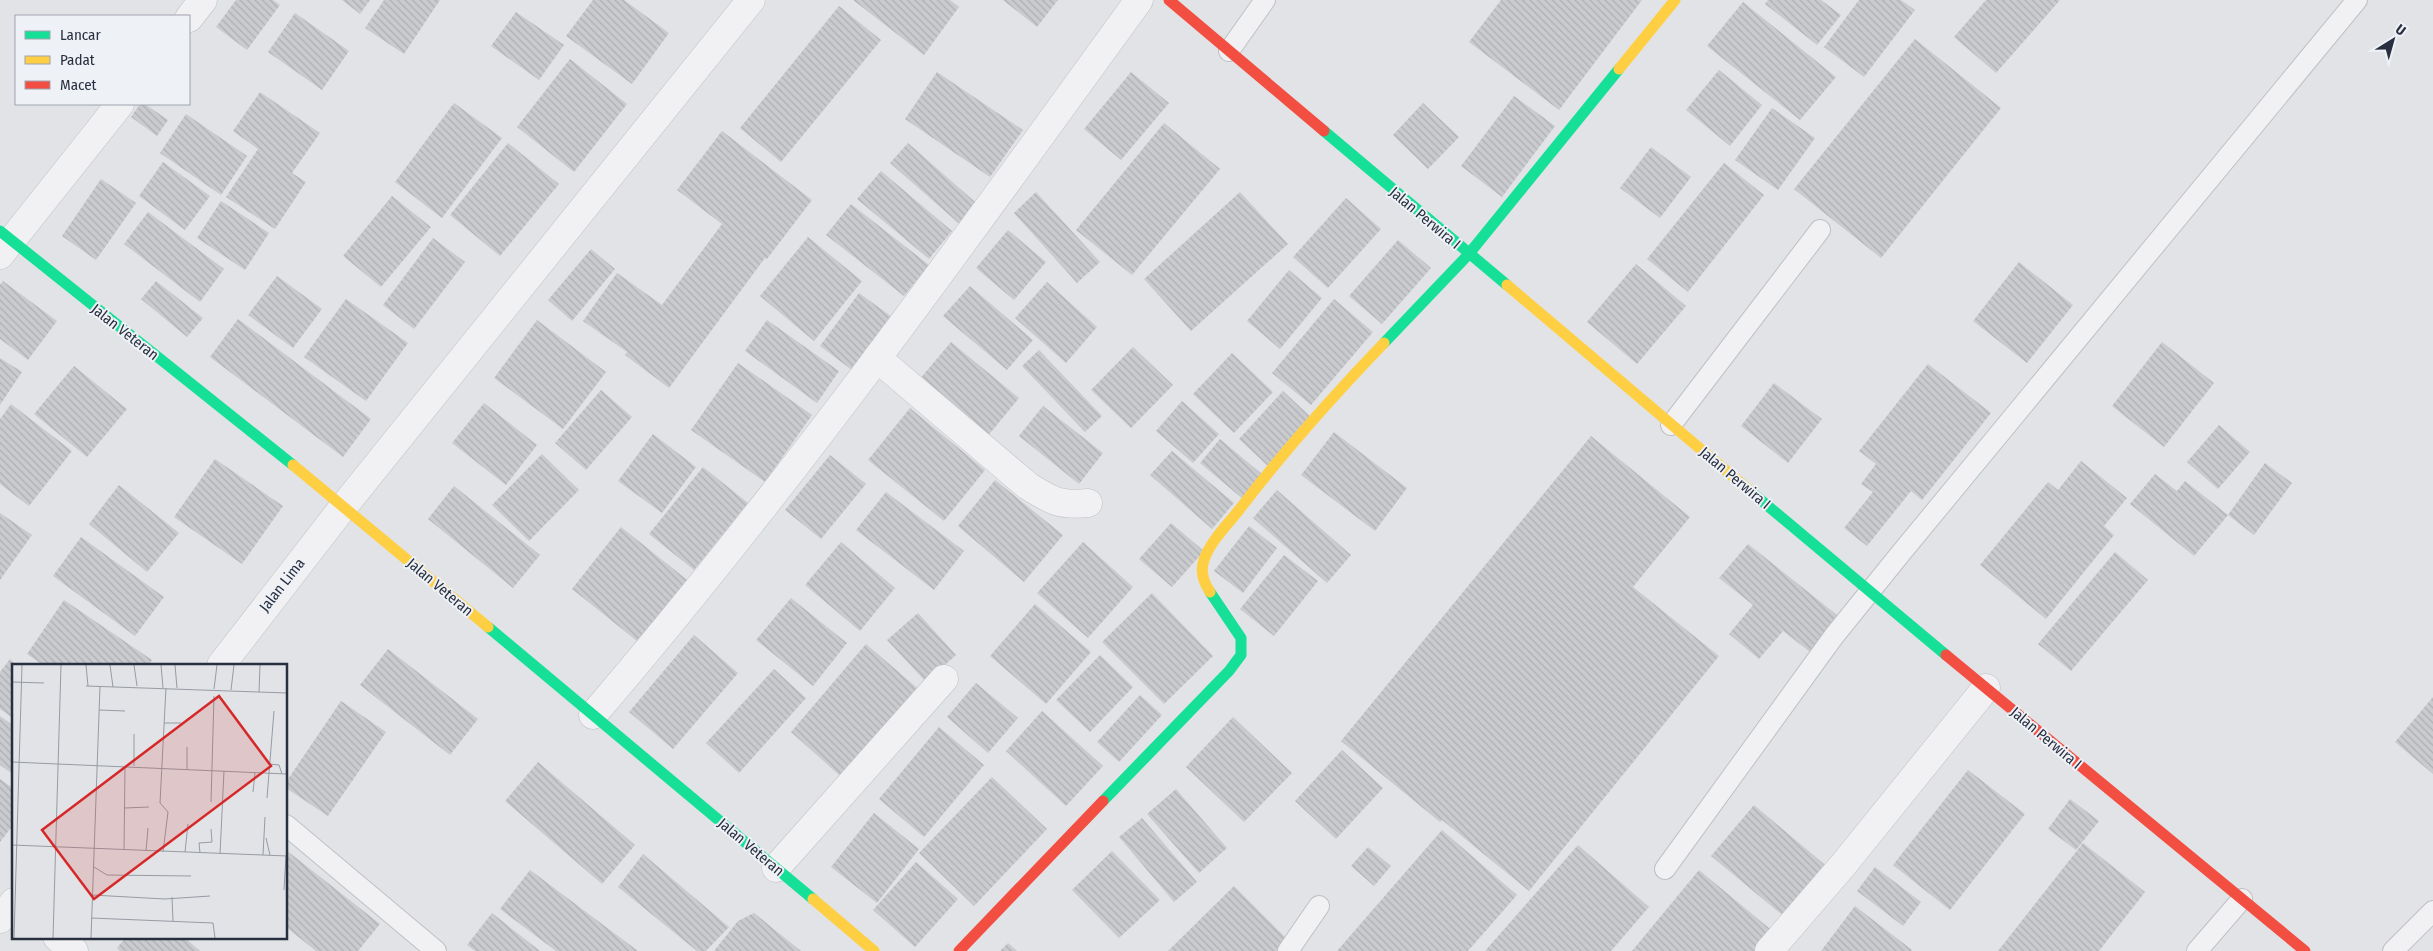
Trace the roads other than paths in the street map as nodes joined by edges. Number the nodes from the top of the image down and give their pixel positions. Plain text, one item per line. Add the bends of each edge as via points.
1 (203, 0) edge
2 (751, 0) edge
3 (1139, 0) edge
4 (1169, 0) edge
5 (1265, 0) edge
6 (1675, 0) edge
7 (2357, 0) edge
8 (190, 17) edge
9 (1229, 51) junction
10 (119, 105) edge
11 (1820, 230) dead end
12 (4, 242) edge
13 (1468, 255) junction
14 (877, 358) junction
15 (1671, 424) junction
16 (1088, 503) dead end
17 (344, 506) junction
18 (1870, 592) junction
19 (222, 664) edge
20 (944, 679) dead end
21 (1986, 688) junction
22 (593, 716) junction
23 (288, 827) edge
24 (776, 868) junction
25 (1665, 869) dead end
26 (2242, 899) junction
27 (12, 904) edge
28 (1319, 906) dead end
29 (0, 919) edge
30 (2430, 921) edge
31 (58, 938) edge
32 (74, 951) edge
33 (436, 951) edge
34 (874, 951) edge
35 (959, 951) edge
36 (1288, 951) edge
37 (1769, 951) edge
38 (2197, 951) edge
39 (2305, 951) edge
40 (2393, 951) edge

1 - 8 street
2 - 17 street, Jalan Lima
3 - 14 street
4 - 9 street, Jalan Perwira I
5 - 9 lane
6 - 13 street
7 - 18 lane
9 - 13 street, Jalan Perwira I
10 - 12 street
11 - 15 lane
12 - 17 street, Jalan Veteran
13 - 15 street, Jalan Perwira I
13 - 35 street via 1338,391 1258,485 1202,561 1202,581 1241,638 1241,655
14 - 16 street via 1028,486 1053,502 1069,505
14 - 22 street via 656,642
15 - 18 street, Jalan Perwira I
17 - 19 street, Jalan Lima
17 - 22 street, Jalan Veteran
18 - 21 street, Jalan Perwira I
18 - 25 lane via 1834,636
20 - 24 street
21 - 26 street, Jalan Perwira I
21 - 37 street
22 - 24 street, Jalan Veteran
23 - 33 lane
24 - 34 street, Jalan Veteran
26 - 38 lane
26 - 39 street, Jalan Perwira I
27 - 29 street
28 - 36 lane
30 - 40 lane
31 - 32 street

